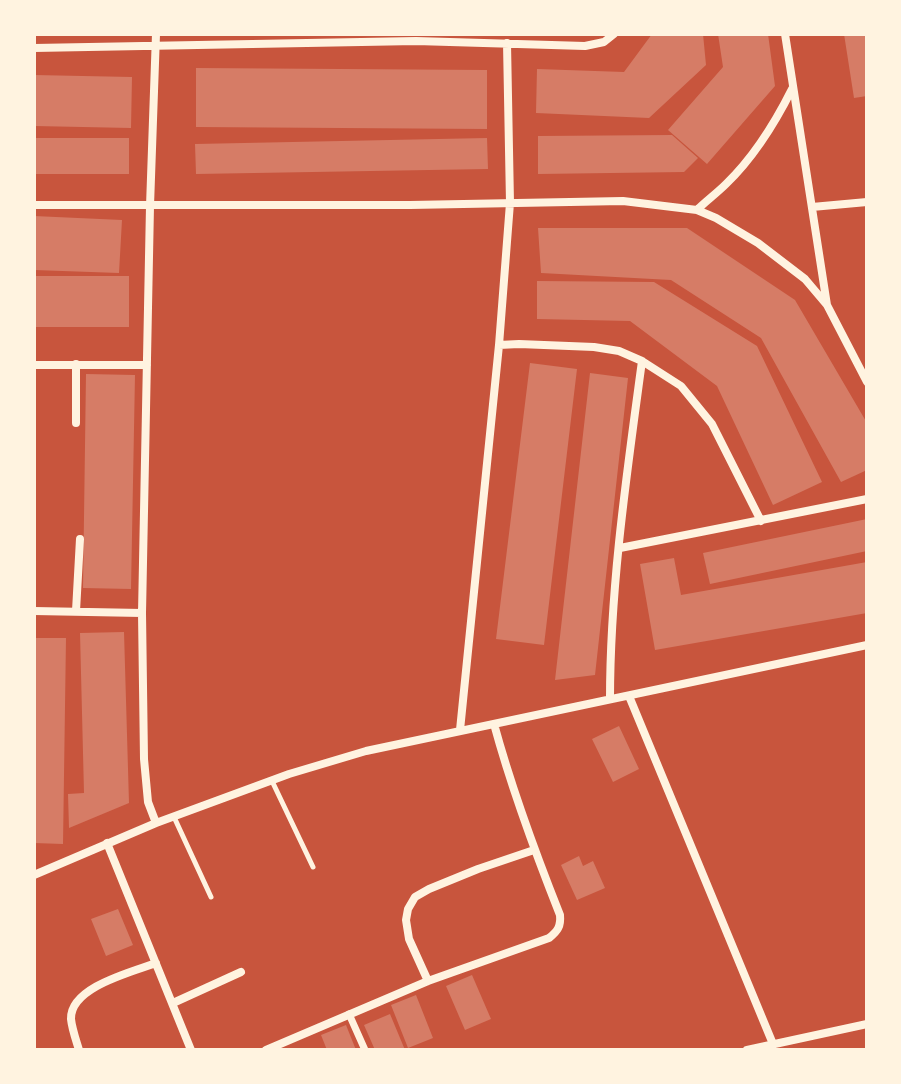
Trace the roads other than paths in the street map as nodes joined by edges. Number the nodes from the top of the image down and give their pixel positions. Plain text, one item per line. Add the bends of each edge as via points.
1 (156, 34) edge
2 (614, 34) edge
3 (785, 34) edge
4 (416, 38) edge
5 (507, 43) junction
6 (156, 45) junction
7 (34, 48) edge
8 (792, 88) junction
9 (867, 202) edge
10 (510, 203) junction
11 (34, 205) edge
12 (150, 206) junction
13 (812, 207) junction
14 (697, 210) junction
15 (827, 305) junction
16 (499, 345) junction
17 (642, 361) junction
18 (76, 364) junction
19 (34, 365) edge
20 (147, 365) junction
21 (867, 382) edge
22 (76, 423) dead end
23 (867, 499) edge
24 (761, 521) junction
25 (80, 539) dead end
26 (620, 548) junction
27 (34, 611) edge
28 (76, 611) junction
29 (142, 613) junction
30 (867, 645) edge
31 (629, 696) junction
32 (610, 699) junction
33 (494, 724) junction
34 (460, 730) junction
35 (272, 781) junction
36 (174, 817) junction
37 (156, 823) junction
38 (107, 843) junction
39 (534, 850) junction
40 (313, 867) dead end
41 (34, 875) edge
42 (211, 897) dead end
43 (156, 963) junction
44 (241, 972) dead end
45 (428, 981) junction
46 (173, 1003) junction
47 (349, 1014) junction
48 (867, 1024) edge
49 (773, 1044) junction
50 (79, 1050) edge
51 (191, 1050) edge
52 (266, 1050) edge
53 (365, 1050) edge
54 (747, 1050) edge

1 - 6 street
2 - 5 street via 585,46
3 - 8 street
4 - 5 street
4 - 6 street
5 - 10 street
6 - 7 street
6 - 12 street
8 - 13 street
8 - 14 street via 753,154
9 - 13 street
10 - 12 street
10 - 14 street via 623,201
10 - 16 street
11 - 12 street
12 - 20 street
13 - 15 street
14 - 15 street via 758,243 805,279
15 - 21 street
16 - 17 street via 594,347
16 - 34 street
17 - 24 street via 681,386 698,405
17 - 26 street
18 - 19 street
18 - 20 street
18 - 22 street
20 - 29 street
23 - 24 street
24 - 26 street
25 - 28 street
26 - 32 street
27 - 28 street
28 - 29 street
29 - 37 street via 144,759
30 - 31 street
31 - 32 street
31 - 49 street
32 - 33 street
33 - 34 street
33 - 39 street
34 - 35 street via 366,751
35 - 36 street
35 - 40 lane
36 - 37 street
36 - 42 lane
37 - 38 street
38 - 41 street
38 - 43 street
39 - 45 street via 415,897 406,920
39 - 45 street via 560,915 559,928 549,938
43 - 46 street
43 - 50 street via 77,999 71,1019
44 - 46 street
45 - 47 street
46 - 51 street
47 - 52 street
47 - 53 street
48 - 49 street
49 - 54 street

